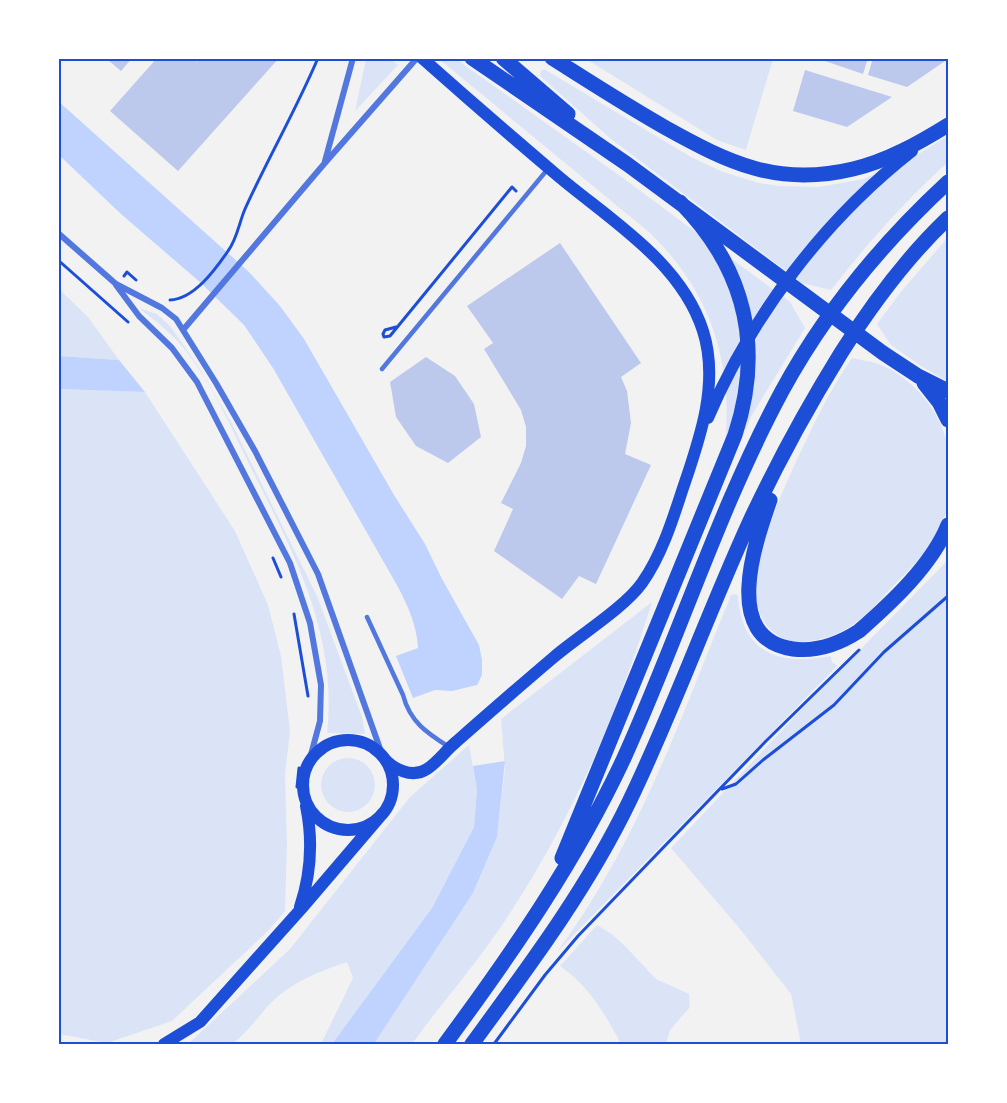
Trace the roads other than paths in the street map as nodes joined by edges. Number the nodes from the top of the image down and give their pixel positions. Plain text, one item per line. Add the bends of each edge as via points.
1 (353, 58) edge
2 (419, 58) edge
3 (472, 58) edge
4 (503, 58) edge
5 (552, 58) edge
6 (948, 125) edge
7 (934, 134) junction
8 (324, 164) junction
9 (627, 164) junction
10 (549, 168) junction
11 (948, 182) edge
12 (680, 202) junction
13 (948, 220) edge
14 (58, 233) edge
15 (116, 284) junction
16 (183, 330) junction
17 (382, 369) dead end
18 (918, 376) junction
19 (948, 391) edge
20 (948, 420) edge
21 (698, 443) junction
22 (788, 446) junction
23 (948, 525) edge
24 (367, 617) dead end
25 (449, 747) junction
26 (383, 757) junction
27 (305, 761) junction
28 (301, 792) junction
29 (383, 813) junction
30 (297, 914) junction
31 (503, 962) junction
32 (164, 1044) edge
33 (445, 1044) edge
34 (472, 1044) edge

1 - 8 street
2 - 8 street
2 - 10 main road
3 - 9 main road
4 - 9 main road
5 - 7 main road via 726,160 771,172 815,175 854,169
6 - 7 main road
7 - 21 main road via 873,184 794,271 750,337
8 - 16 street
9 - 12 main road
10 - 17 lane
10 - 21 main road via 638,242 686,294 702,330 709,366
11 - 31 main road via 854,282 783,389 744,468 609,789 556,884
12 - 18 main road
12 - 31 main road via 706,231 734,282 748,339 745,398 735,435 555,875
13 - 22 main road via 889,282 854,333
14 - 15 street
15 - 16 street via 162,308
15 - 27 street via 197,382 290,563 310,623 321,685 320,721
16 - 26 street via 237,417 310,558 329,601
18 - 19 main road
18 - 20 main road
21 - 25 main road via 661,547 632,595
22 - 23 main road via 755,543 749,578 753,621 776,644 810,650 835,644 859,631 925,566
22 - 34 main road via 749,523 610,839 563,918
24 - 25 lane via 414,721
25 - 26 main road via 426,770 403,771
26 - 27 main road via 374,748 351,740 327,745
26 - 29 main road via 393,779 393,791
27 - 28 main road
28 - 29 main road via 317,818 339,829 363,827
28 - 30 main road via 310,856
29 - 30 main road
30 - 32 main road via 200,1022
31 - 33 main road

